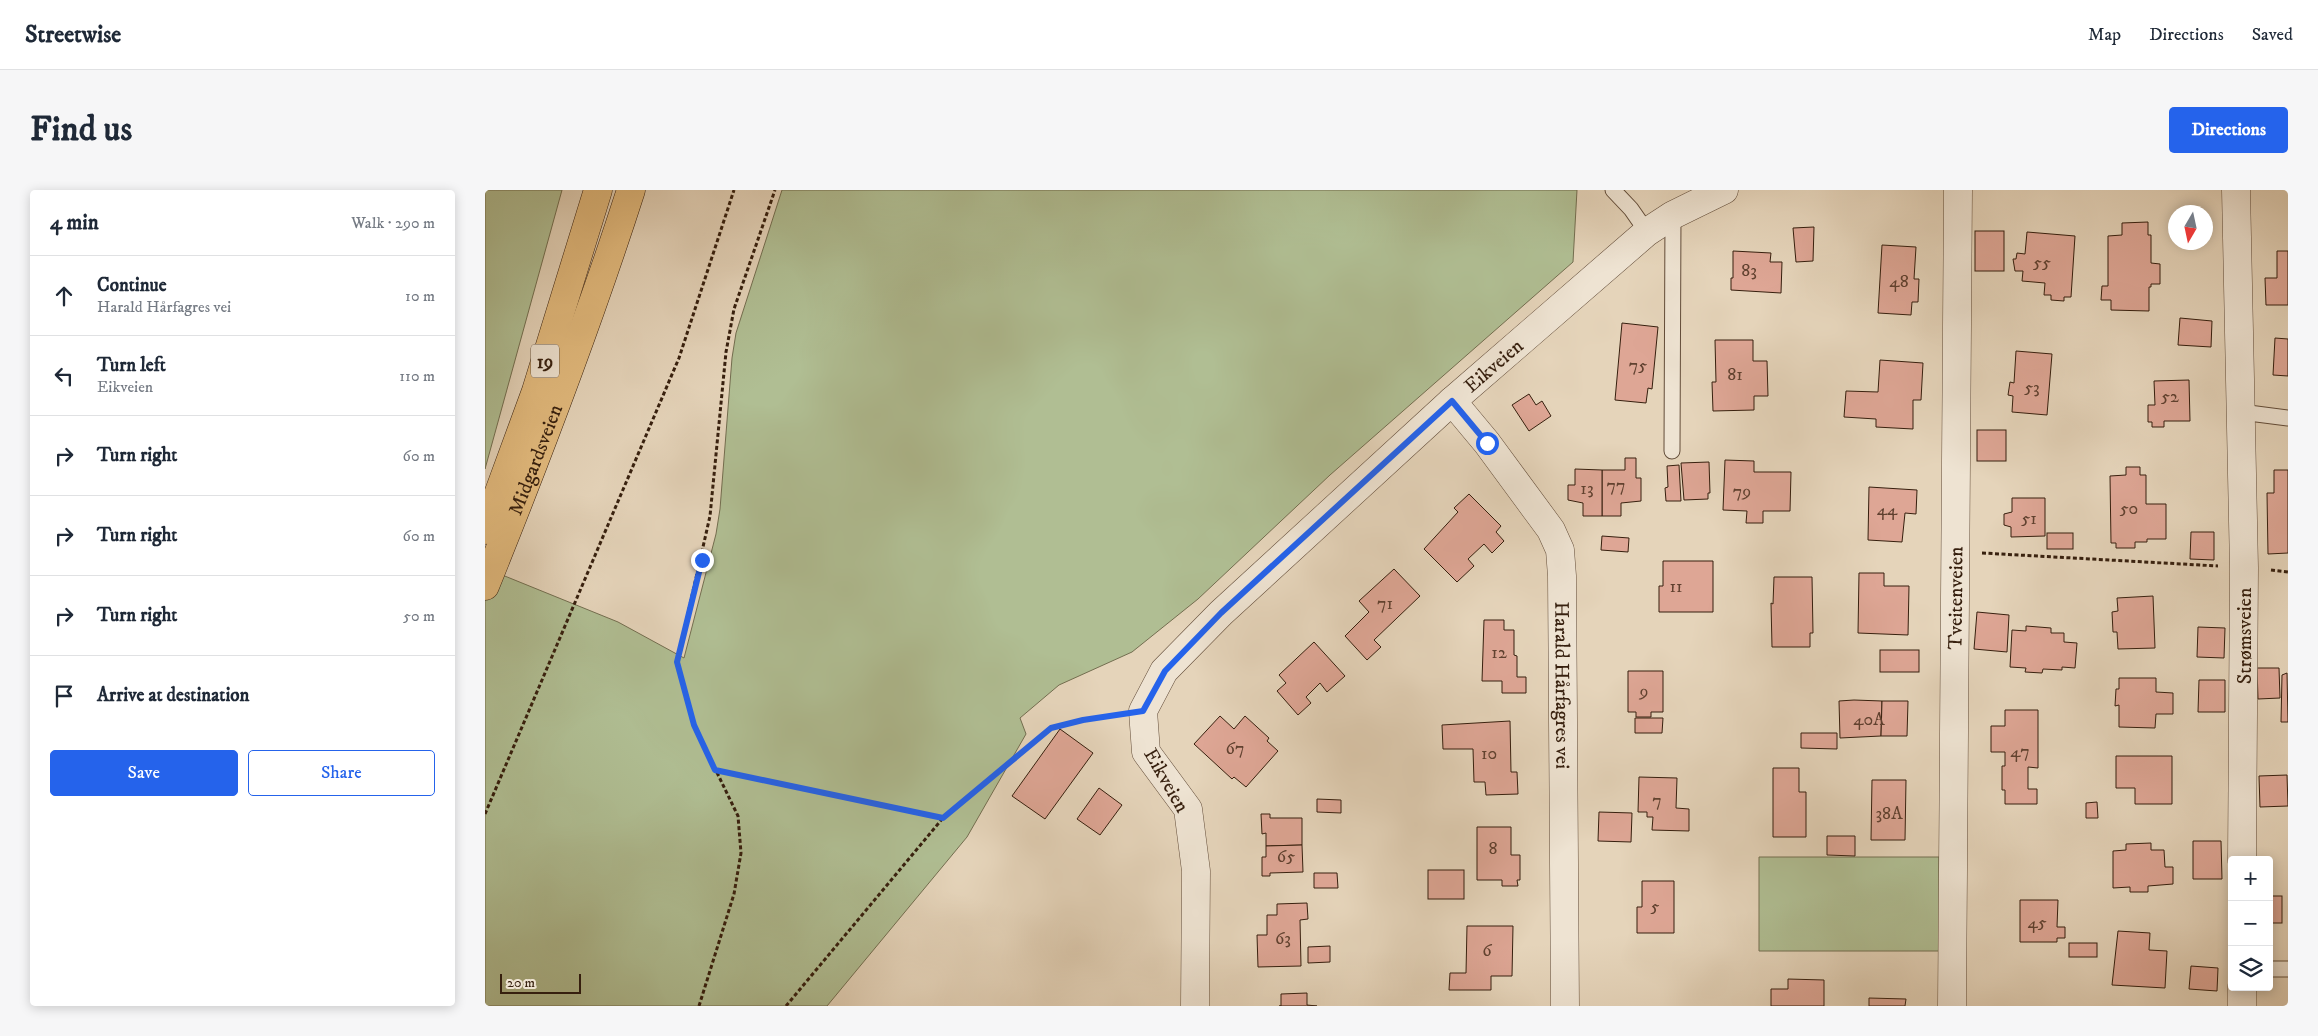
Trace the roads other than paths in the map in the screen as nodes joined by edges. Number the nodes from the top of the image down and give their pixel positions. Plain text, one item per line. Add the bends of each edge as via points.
1 (598, 190) edge
2 (631, 190) edge
3 (1613, 190) edge
4 (1724, 190) edge
5 (1958, 190) edge
6 (2236, 190) edge
7 (1673, 215) junction
8 (1647, 232) junction
9 (1452, 401) junction
10 (2241, 412) junction
11 (2288, 418) edge
12 (1672, 451) dead end
13 (485, 530) edge
14 (485, 586) edge
15 (2242, 856) edge
16 (2273, 969) edge
17 (2288, 969) edge
18 (2242, 991) edge
19 (1195, 1006) edge
20 (1565, 1006) edge
21 (1952, 1006) edge
22 (2242, 1006) edge

1 - 13 highway, Midgardsveien / 19 via 536,391
2 - 14 highway, Midgardsveien / 19 via 558,404
3 - 8 lane
4 - 7 street, Eikveien
5 - 21 street, Tveitenveien
6 - 10 street, Strømsveien
7 - 8 street, Eikveien
7 - 12 lane
8 - 9 street, Eikveien
9 - 19 street, Eikveien via 1221,613 1165,671 1143,711 1146,752 1188,809 1196,871
9 - 20 street, Harald Hårfagres vei via 1551,530 1560,550 1563,586
10 - 11 lane
10 - 15 street, Strømsveien via 2245,568
16 - 17 lane
18 - 22 street

